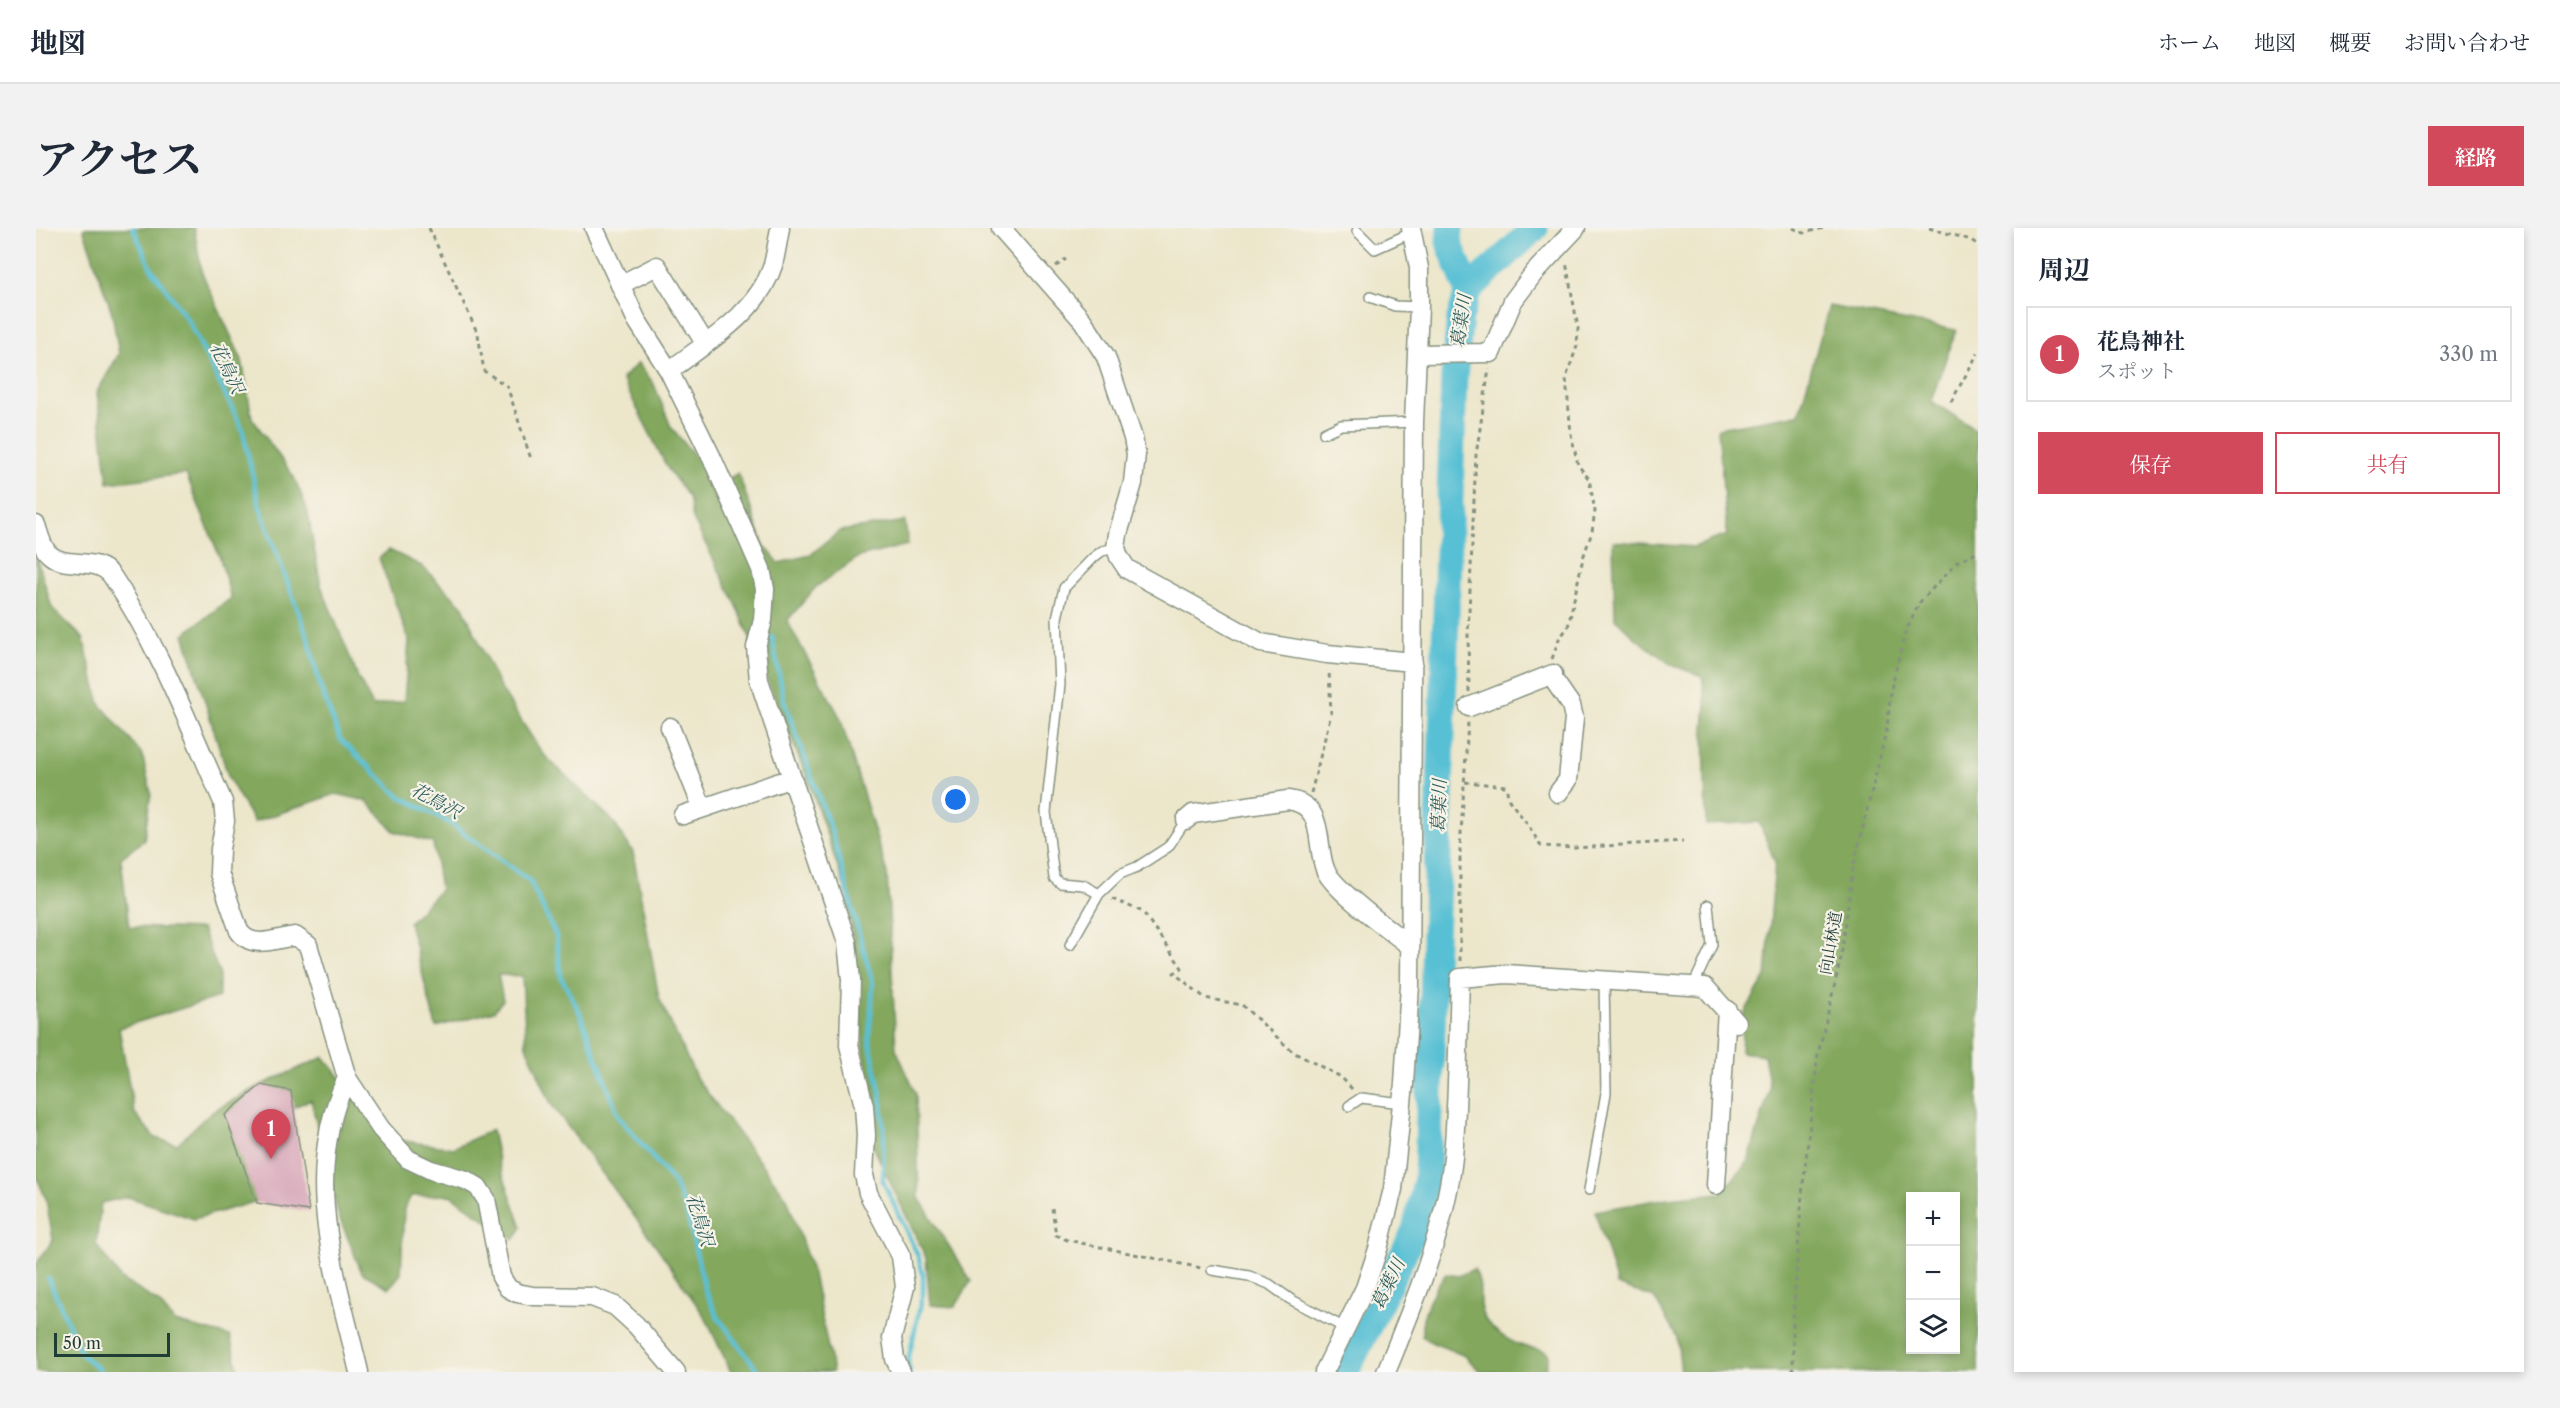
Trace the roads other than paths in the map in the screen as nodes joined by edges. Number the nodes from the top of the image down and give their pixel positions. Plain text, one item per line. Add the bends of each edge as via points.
1 (594, 228) edge
2 (780, 228) edge
3 (1001, 228) edge
4 (1576, 228) edge
5 (1412, 230) edge
6 (1357, 231) dead end
7 (620, 285) junction
8 (1370, 297) dead end
9 (1419, 307) junction
10 (705, 343) junction
11 (1422, 354) junction
12 (669, 371) junction
13 (1414, 422) junction
14 (1324, 432) dead end
15 (36, 525) edge
16 (1116, 548) junction
17 (1413, 662) junction
18 (1469, 707) road end
19 (669, 727) dead end
20 (792, 778) junction
21 (1558, 793) dead end
22 (702, 807) junction
23 (683, 814) dead end
24 (1186, 820) joint
25 (1099, 894) junction
26 (1708, 904) dead end
27 (1070, 945) dead end
28 (1410, 946) junction
29 (1604, 980) junction
30 (1693, 986) junction
31 (347, 1078) junction
32 (1402, 1102) junction
33 (1349, 1106) dead end
34 (1716, 1185) dead end
35 (1589, 1190) dead end
36 (1212, 1270) road end
37 (1345, 1328) junction
38 (359, 1372) edge
39 (676, 1372) edge
40 (900, 1372) edge
41 (1323, 1372) edge
42 (1386, 1372) edge

1 - 7 street
2 - 10 street via 772,267 760,292 738,318
3 - 16 street via 1083,321 1106,357 1136,454 1133,483
4 - 11 street via 1513,302 1488,353
5 - 6 lane via 1376,249
5 - 9 street via 1419,268
7 - 10 street via 657,266
7 - 12 street
8 - 9 lane via 1395,306
9 - 11 street
10 - 12 street
11 - 13 street
12 - 20 street via 761,569 765,590 756,647 759,680
13 - 14 lane via 1341,424
13 - 17 street
15 - 31 street via 47,553 55,559 91,563 110,573 158,654 223,802 225,821 219,873 239,932 245,940 255,943 295,936 308,945
16 - 17 street via 1127,569 1261,642 1327,654
16 - 25 lane via 1102,551 1064,588 1057,618 1060,684 1046,812 1054,878 1083,885
17 - 28 street
18 - 21 street via 1553,674 1574,718 1568,780
19 - 22 street
20 - 22 street
20 - 40 street via 847,942 851,980 849,1045 864,1106 864,1175 868,1193 903,1266 905,1287 892,1338
22 - 23 street
24 - 25 lane via 1168,847 1120,874
24 - 28 street via 1193,814 1299,801 1308,807 1316,824 1325,871 1337,886
25 - 27 lane
26 - 30 lane via 1712,945
28 - 32 street
29 - 30 street
29 - 35 lane via 1606,1093
29 - 42 street via 1506,974 1460,978 1451,1168 1441,1220
30 - 34 street via 1705,987 1732,1016
31 - 38 street via 337,1098 324,1160 322,1194 329,1246
31 - 39 street via 381,1129 408,1159 478,1187 486,1199 501,1277 508,1288 533,1296 592,1297 615,1306
32 - 33 lane via 1361,1098
32 - 37 street via 1393,1189 1378,1249 1365,1288
36 - 37 lane via 1269,1284
37 - 41 street

